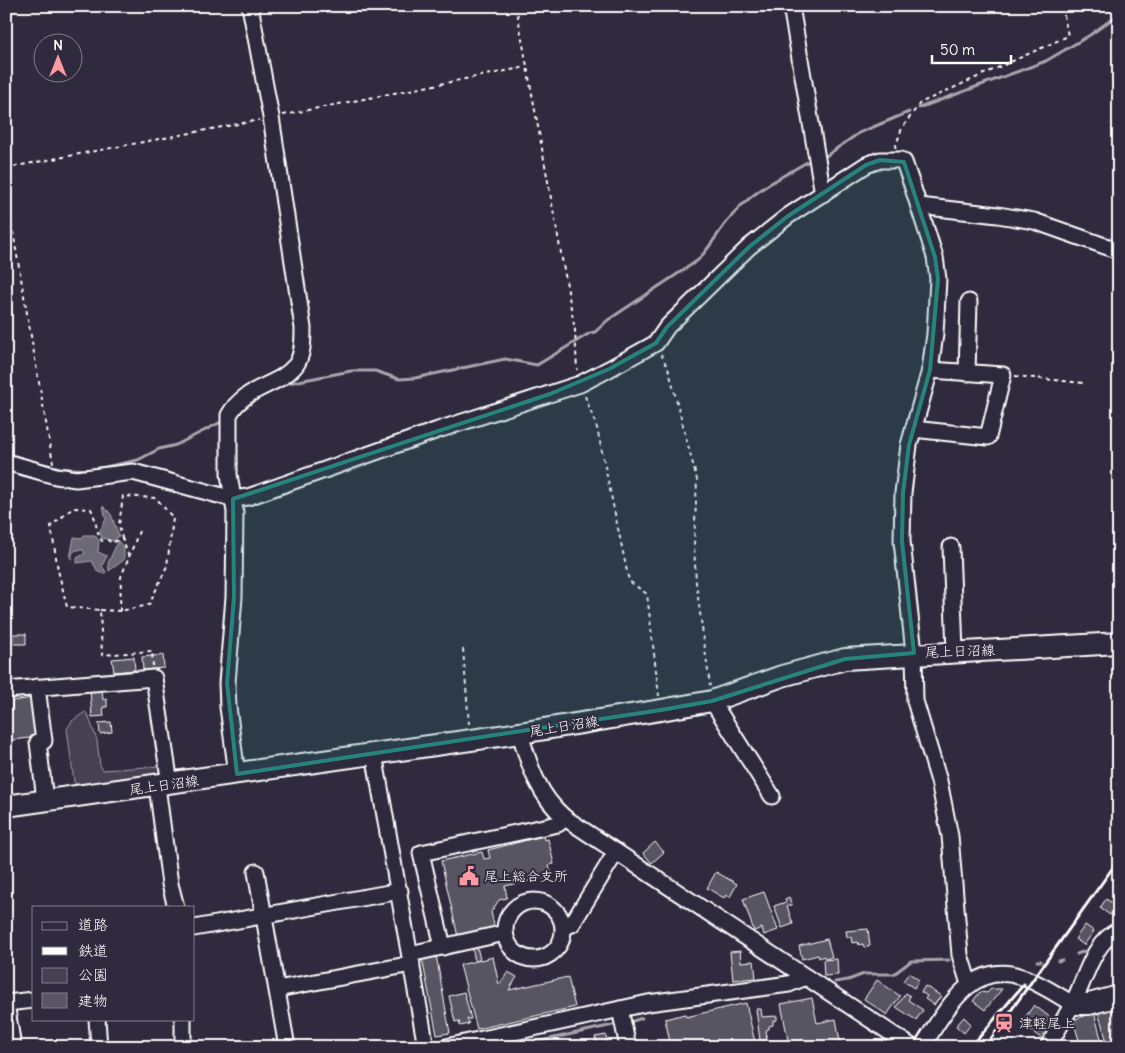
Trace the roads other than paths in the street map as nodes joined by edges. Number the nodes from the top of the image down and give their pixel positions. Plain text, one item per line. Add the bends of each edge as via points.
1 (250, 6) edge
2 (791, 6) edge
3 (823, 194) junction
4 (918, 206) junction
5 (1119, 251) edge
6 (969, 302) dead end
7 (930, 370) junction
8 (967, 372) junction
9 (914, 430) junction
10 (6, 462) edge
11 (233, 499) junction
12 (951, 547) dead end
13 (1119, 643) edge
14 (955, 651) junction
15 (914, 653) junction
16 (37, 687) junction
17 (6, 690) edge
18 (712, 701) junction
19 (520, 733) junction
20 (374, 754) junction
21 (238, 774) junction
22 (163, 785) junction
23 (772, 796) dead end
24 (45, 800) junction
25 (6, 806) edge
26 (566, 818) junction
27 (616, 852) junction
28 (256, 872) dead end
29 (400, 891) junction
30 (176, 906) edge
31 (262, 916) junction
32 (564, 927) junction
33 (195, 928) edge
34 (1119, 930) edge
35 (505, 933) junction
36 (442, 947) junction
37 (411, 959) junction
38 (806, 977) junction
39 (969, 984) junction
40 (277, 989) junction
41 (1119, 996) edge
42 (32, 1000) edge
43 (6, 1003) edge
44 (1073, 1004) junction
45 (620, 1009) junction
46 (97, 1020) edge
47 (183, 1020) edge
48 (515, 1040) edge
49 (12, 1047) edge
50 (99, 1047) edge
51 (183, 1047) edge
52 (287, 1047) edge
53 (426, 1047) edge
54 (446, 1047) edge
55 (628, 1047) edge
56 (912, 1047) edge
57 (922, 1047) edge
58 (1048, 1047) edge

1 - 11 street via 271,117 303,328 302,349 296,366 244,397 229,415 229,474
2 - 3 street
3 - 4 street via 866,165 892,160 904,162
3 - 11 street via 749,247 667,327 656,343 580,384 248,497
4 - 5 street via 1034,221
4 - 7 street via 935,257 938,279
6 - 8 street
7 - 8 street
7 - 9 street
8 - 9 street via 1003,375 988,437
9 - 15 street via 903,493 902,541
10 - 11 street via 56,476 90,479 133,472
11 - 21 street via 234,606 227,683
12 - 14 street
13 - 14 main road, 尾上日沼線
14 - 15 main road, 尾上日沼線
15 - 18 main road, 尾上日沼線 via 845,659 782,676
15 - 39 street via 915,701 950,836 960,955
16 - 17 street
16 - 22 street via 154,678
16 - 24 street via 44,741 38,742
18 - 19 main road, 尾上日沼線
18 - 23 street
19 - 20 main road, 尾上日沼線
19 - 26 street via 528,762 545,797
20 - 21 main road, 尾上日沼線
20 - 29 street
21 - 22 main road, 尾上日沼線
22 - 24 main road, 尾上日沼線
22 - 30 street via 170,884
24 - 25 main road, 尾上日沼線
26 - 27 street
26 - 36 street via 558,824 422,853
27 - 32 street via 572,924
27 - 38 street
28 - 31 street
29 - 31 street
29 - 37 street
31 - 33 street
31 - 40 street
32 - 35 street via 559,947 542,959 527,960 519,956
32 - 35 street via 556,908 535,900 513,907 506,921
34 - 44 street via 1106,937 1097,950
35 - 36 street
36 - 37 street
37 - 40 street
37 - 53 street
38 - 45 street via 788,984 685,996
38 - 56 street
39 - 44 street via 982,977 1010,974
39 - 57 street via 953,1001
40 - 52 street
41 - 44 main road via 1089,1004
42 - 43 street
43 - 49 street
44 - 58 street
45 - 48 street
45 - 55 street
46 - 50 street
47 - 51 street
48 - 54 street

